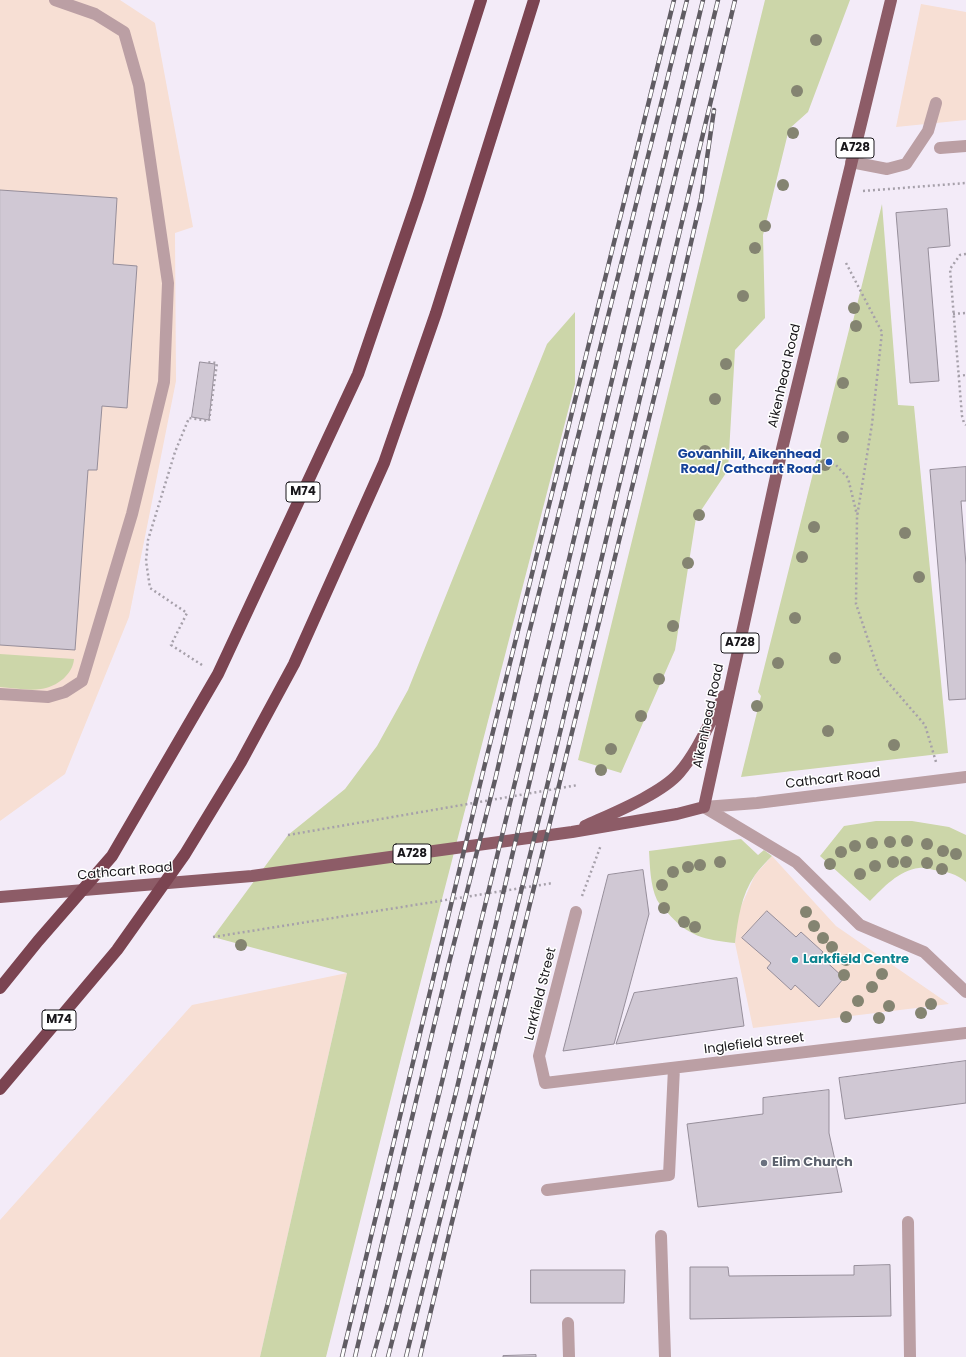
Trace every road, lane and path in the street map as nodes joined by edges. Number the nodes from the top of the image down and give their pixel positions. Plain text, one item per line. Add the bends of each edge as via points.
1 (54, 0) edge
2 (481, 0) edge
3 (534, 0) edge
4 (891, 0) edge
5 (936, 103) dead end
6 (966, 146) edge
7 (940, 148) dead end
8 (851, 162) junction
9 (966, 183) edge
10 (844, 192) junction
11 (832, 237) junction
12 (966, 254) edge
13 (966, 313) edge
14 (953, 314) junction
15 (206, 362) dead end
16 (966, 375) edge
17 (958, 376) junction
18 (966, 425) edge
19 (782, 449) junction
20 (857, 517) junction
21 (218, 674) junction
22 (731, 682) junction
23 (0, 694) edge
24 (966, 777) edge
25 (941, 780) junction
26 (578, 785) dead end
27 (704, 807) junction
28 (608, 826) junction
29 (572, 832) junction
30 (288, 835) dead end
31 (553, 883) dead end
32 (0, 896) edge
33 (576, 912) joint
34 (213, 937) dead end
35 (0, 988) edge
36 (966, 992) edge
37 (966, 1033) edge
38 (674, 1068) junction
39 (545, 1084) joint
40 (0, 1089) edge
41 (547, 1190) dead end
42 (908, 1222) dead end
43 (661, 1236) dead end
44 (568, 1322) dead end
45 (569, 1357) edge
46 (665, 1357) edge
47 (910, 1357) edge

1 - 23 street via 95,14 124,32 139,85 168,283 164,382 132,514 82,681 64,692 48,697
2 - 21 highway, M74 via 418,198 358,374
3 - 40 highway, M74 via 436,313 384,463 294,664 241,762 185,854 117,950
4 - 8 main road, Aikenhead Road / A728
5 - 8 street via 928,132 906,164 887,169
6 - 7 street
8 - 10 main road, Aikenhead Road / A728
9 - 10 path
10 - 11 main road, Aikenhead Road / A728
11 - 19 main road, Aikenhead Road / A728
11 - 20 path via 882,332 872,424
12 - 14 path via 960,255 950,269
13 - 14 path
14 - 17 path
15 - 21 path via 217,363 209,421 189,418 175,452 148,540 146,561 150,588 187,613 171,645
16 - 17 path
17 - 18 path via 962,416
19 - 20 path via 835,464 848,478
19 - 22 main road, Aikenhead Road / A728
20 - 25 path via 856,604 879,672 925,725
21 - 35 highway, M74 via 112,856
22 - 27 main road, Aikenhead Road / A728
22 - 29 main road via 690,759 678,774 662,787 632,804
24 - 25 street, Cathcart Road
25 - 27 street, Cathcart Road via 757,803
26 - 30 path
27 - 28 main road, A728
27 - 36 street via 796,862 860,925 924,952
28 - 29 main road, A728
28 - 33 path
29 - 32 main road, Cathcart Road / A728 via 252,876
31 - 34 path
33 - 39 street, Larkfield Street via 539,1056
37 - 38 street, Inglefield Street
38 - 39 street, Inglefield Street
38 - 41 street via 668,1175
42 - 47 street
43 - 46 street
44 - 45 street

